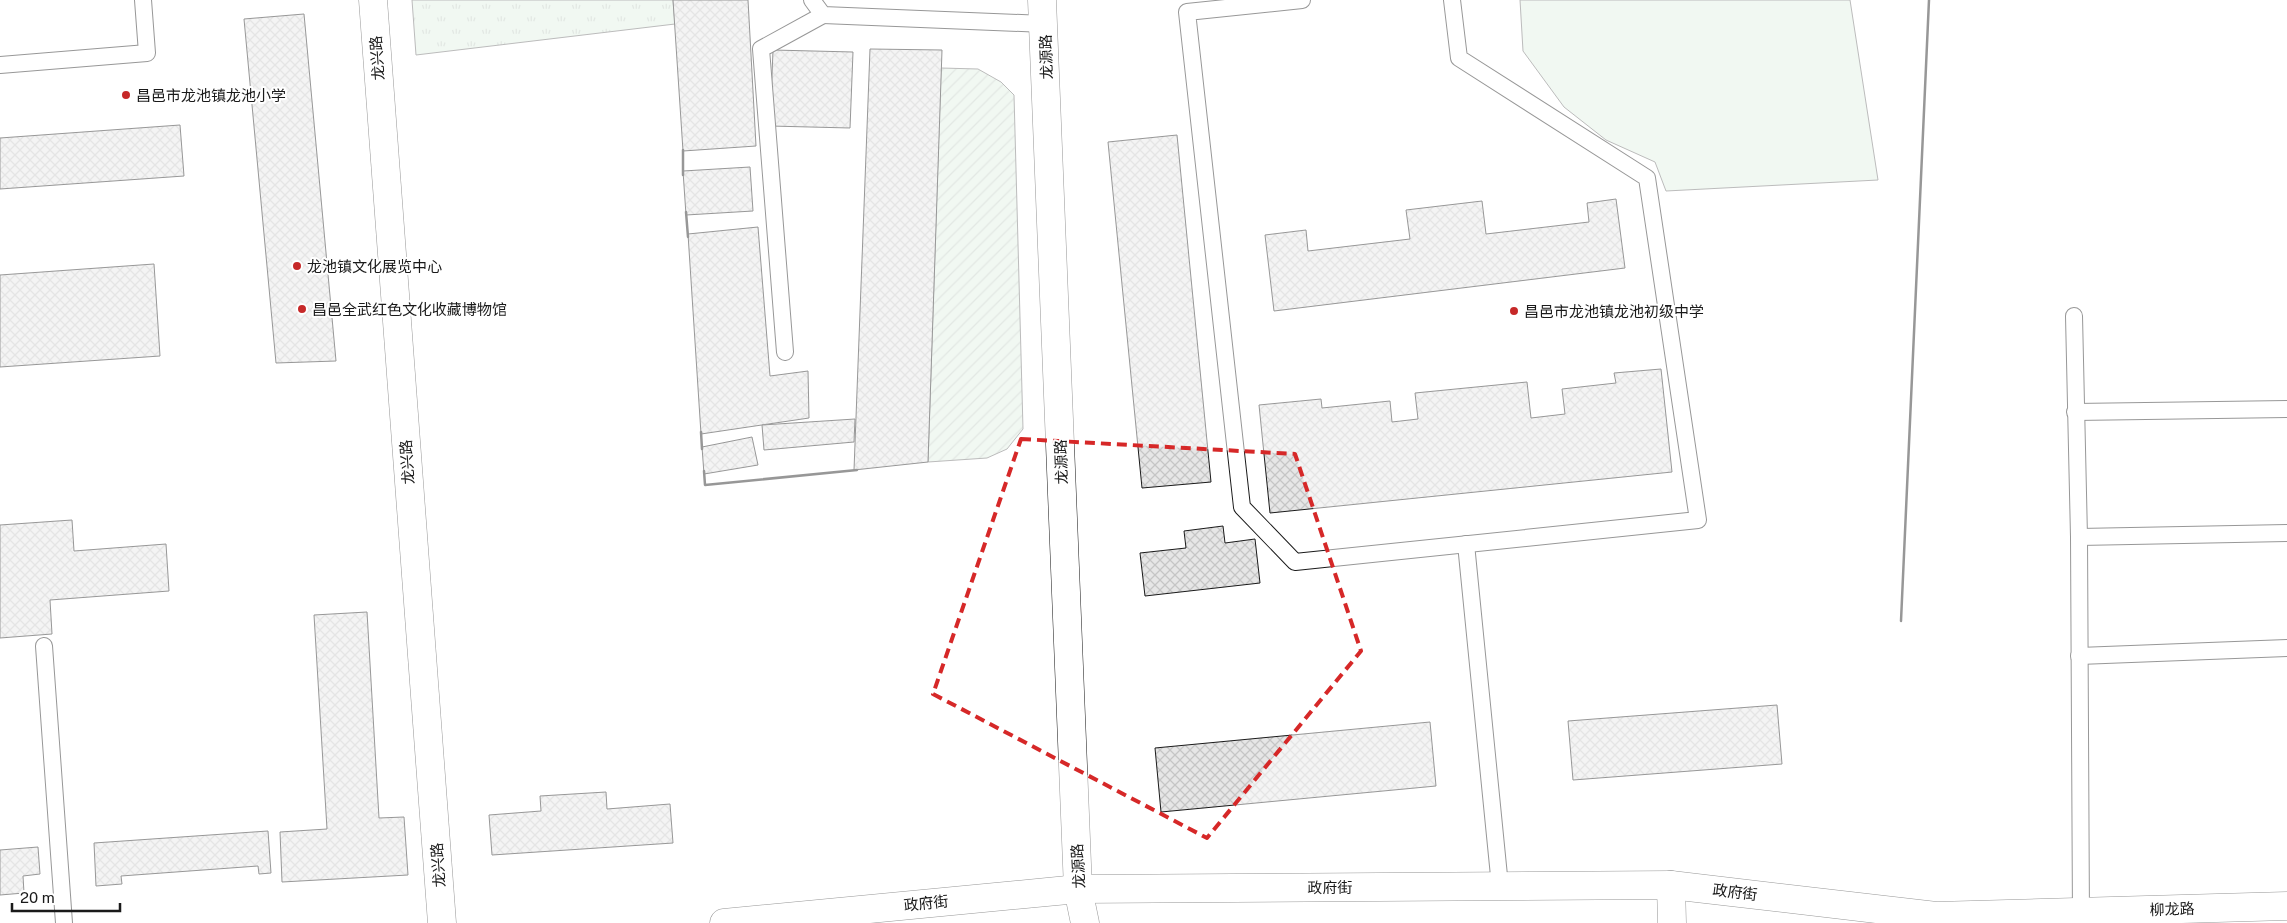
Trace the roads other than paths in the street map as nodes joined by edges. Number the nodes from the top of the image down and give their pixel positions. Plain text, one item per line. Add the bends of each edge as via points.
1 (143, 0) edge
2 (373, 0) edge
3 (812, 0) edge
4 (1302, 0) edge
5 (1452, 0) edge
6 (1043, 12) edge
7 (823, 15) junction
8 (0, 65) edge
9 (2074, 316) dead end
10 (785, 352) dead end
11 (2287, 409) edge
12 (2075, 412) junction
13 (2287, 532) edge
14 (2079, 537) junction
15 (1466, 544) junction
16 (44, 646) dead end
17 (2287, 648) edge
18 (2079, 656) junction
19 (1671, 885) junction
20 (1500, 886) junction
21 (1078, 889) junction
22 (2287, 906) edge
23 (2081, 917) edge
24 (1936, 919) edge
25 (64, 923) edge
26 (442, 923) edge
27 (724, 923) edge
28 (1085, 923) edge
29 (1672, 923) edge

1 - 8 lane via 147,53
2 - 26 street, 龙兴路
3 - 7 lane
4 - 15 lane via 1187,12 1242,507 1295,562
5 - 15 lane via 1459,58 1647,178 1698,520
6 - 7 lane
6 - 21 street, 龙源路
7 - 10 lane via 761,49
9 - 12 lane
11 - 12 lane
12 - 14 lane
13 - 14 lane
14 - 18 lane
15 - 20 lane
16 - 25 lane
17 - 18 lane
18 - 23 lane
19 - 20 street, 政府街
19 - 24 street, 政府街
19 - 29 street
20 - 21 street, 政府街
21 - 27 street, 政府街
21 - 28 street, 龙源路
22 - 23 street, 柳龙路
23 - 24 street, 柳龙路

